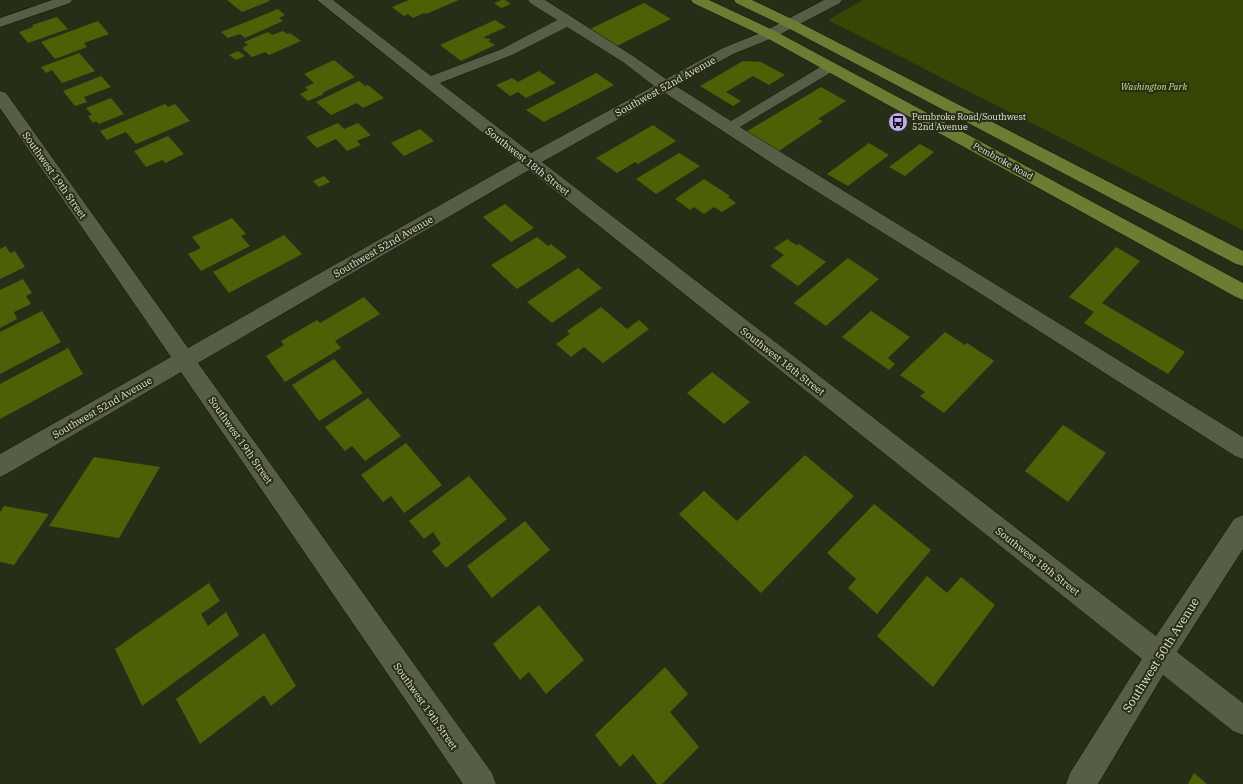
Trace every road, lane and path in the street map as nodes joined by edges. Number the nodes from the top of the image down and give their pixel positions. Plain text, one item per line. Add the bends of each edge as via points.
1 (65, 0) edge
2 (324, 0) edge
3 (534, 0) edge
4 (698, 0) edge
5 (741, 0) edge
6 (835, 0) edge
7 (567, 21) junction
8 (0, 23) edge
9 (791, 24) junction
10 (770, 34) junction
11 (830, 67) junction
12 (428, 82) junction
13 (665, 86) junction
14 (0, 96) edge
15 (738, 123) dead end
16 (529, 162) junction
17 (1074, 200) junction
18 (1243, 259) edge
19 (1243, 274) edge
20 (1243, 292) edge
21 (184, 360) junction
22 (1243, 449) edge
23 (0, 466) edge
24 (1243, 527) edge
25 (1159, 656) junction
26 (1243, 721) edge
27 (481, 784) edge
28 (1081, 784) edge

1 - 8 street
2 - 12 street, Southwest 18th Street
3 - 7 street
4 - 10 main road, Pembroke Road
5 - 9 main road
6 - 9 street, Southwest 52nd Avenue
7 - 12 street via 507,52
7 - 13 street via 628,59
9 - 10 street, Southwest 52nd Avenue
9 - 18 main road
10 - 11 main road, Pembroke Road
10 - 13 street, Southwest 52nd Avenue via 728,51
11 - 15 street
11 - 17 main road, Pembroke Road
12 - 16 street, Southwest 18th Street
13 - 16 street, Southwest 52nd Avenue
13 - 22 street via 782,162
14 - 21 street, Southwest 19th Street
16 - 21 street, Southwest 52nd Avenue
16 - 25 street, Southwest 18th Street
17 - 19 main road via 1148,225
17 - 20 main road, Pembroke Road
21 - 23 street, Southwest 52nd Avenue
21 - 27 street, Southwest 19th Street
24 - 25 street, Southwest 50th Avenue
25 - 26 street, Southwest 18th Street
25 - 28 street, Southwest 50th Avenue

